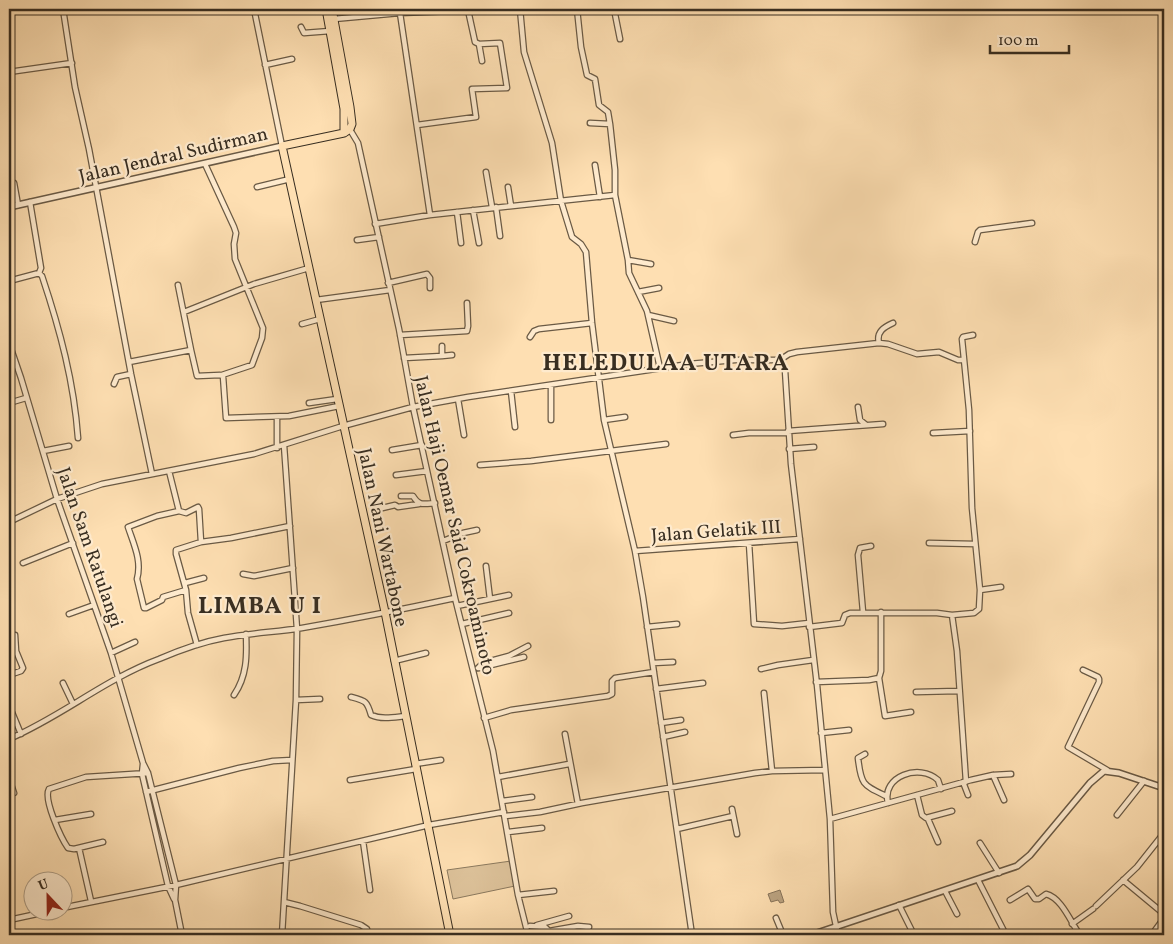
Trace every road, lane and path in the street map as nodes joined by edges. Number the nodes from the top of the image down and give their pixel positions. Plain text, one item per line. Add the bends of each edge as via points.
1 (63, 9) edge
2 (254, 9) edge
3 (379, 9) edge
4 (507, 9) edge
5 (520, 9) edge
6 (577, 9) edge
7 (614, 9) edge
8 (422, 10) edge
9 (436, 10) edge
10 (468, 10) junction
11 (416, 11) edge
12 (331, 13) edge
13 (400, 13) junction
14 (381, 15) junction
15 (301, 27) dead end
16 (330, 31) junction
17 (620, 39) dead end
18 (479, 44) junction
19 (292, 59) dead end
20 (482, 61) dead end
21 (72, 63) junction
22 (266, 65) junction
23 (9, 72) edge
24 (590, 123) dead end
25 (610, 124) junction
26 (417, 125) junction
27 (347, 129) junction
28 (282, 146) junction
29 (205, 164) junction
30 (595, 165) dead end
31 (486, 172) dead end
32 (290, 179) junction
33 (14, 183) dead end
34 (257, 187) dead end
35 (508, 187) dead end
36 (96, 188) junction
37 (616, 195) junction
38 (600, 197) junction
39 (561, 201) junction
40 (30, 202) junction
41 (18, 204) junction
42 (511, 206) junction
43 (9, 207) edge
44 (494, 207) junction
45 (473, 210) junction
46 (457, 212) junction
47 (430, 215) junction
48 (1032, 223) dead end
49 (375, 224) junction
50 (500, 236) dead end
51 (379, 237) junction
52 (357, 240) dead end
53 (975, 242) dead end
54 (461, 243) dead end
55 (479, 243) dead end
56 (628, 260) junction
57 (651, 264) dead end
58 (309, 268) junction
59 (39, 273) junction
60 (9, 281) edge
61 (388, 283) junction
62 (178, 285) dead end
63 (246, 287) junction
64 (430, 288) dead end
65 (659, 288) dead end
66 (390, 290) junction
67 (638, 292) junction
68 (316, 300) junction
69 (467, 303) dead end
70 (184, 312) junction
71 (648, 315) junction
72 (320, 319) junction
73 (674, 321) dead end
74 (592, 323) junction
75 (893, 323) dead end
76 (302, 324) dead end
77 (400, 335) junction
78 (530, 336) dead end
79 (969, 336) dead end
80 (9, 342) edge
81 (878, 342) junction
82 (442, 346) dead end
83 (190, 350) junction
84 (11, 353) edge
85 (442, 356) junction
86 (452, 356) dead end
87 (404, 358) junction
88 (780, 360) junction
89 (963, 360) junction
90 (128, 362) junction
91 (660, 368) junction
92 (131, 374) junction
93 (222, 375) junction
94 (598, 379) junction
95 (114, 384) dead end
96 (551, 385) junction
97 (511, 391) junction
98 (26, 398) junction
99 (458, 399) junction
100 (338, 402) junction
101 (9, 403) edge
102 (309, 403) dead end
103 (413, 407) junction
104 (858, 407) dead end
105 (277, 417) junction
106 (626, 417) dead end
107 (551, 420) dead end
108 (604, 420) junction
109 (865, 424) junction
110 (884, 424) dead end
111 (343, 426) junction
112 (514, 427) dead end
113 (970, 431) junction
114 (788, 432) junction
115 (933, 433) dead end
116 (464, 435) dead end
117 (733, 435) dead end
118 (78, 438) dead end
119 (666, 444) dead end
120 (422, 445) junction
121 (69, 446) dead end
122 (284, 446) junction
123 (814, 446) dead end
124 (277, 448) junction
125 (789, 449) junction
126 (392, 450) dead end
127 (43, 451) junction
128 (610, 451) junction
129 (480, 466) dead end
130 (169, 470) junction
131 (428, 471) junction
132 (152, 474) junction
133 (396, 475) dead end
134 (401, 496) dead end
135 (57, 499) junction
136 (434, 503) junction
137 (419, 504) junction
138 (374, 510) dead end
139 (179, 512) junction
140 (9, 522) edge
141 (290, 526) junction
142 (477, 530) dead end
143 (800, 539) junction
144 (443, 541) junction
145 (201, 542) junction
146 (73, 543) junction
147 (749, 543) junction
148 (929, 543) dead end
149 (976, 544) junction
150 (871, 546) dead end
151 (634, 551) junction
152 (23, 563) dead end
153 (486, 566) dead end
154 (293, 568) junction
155 (244, 574) dead end
156 (204, 578) dead end
157 (185, 583) junction
158 (1001, 587) dead end
159 (186, 590) junction
160 (980, 590) junction
161 (508, 595) dead end
162 (455, 598) junction
163 (490, 599) junction
164 (94, 605) junction
165 (457, 606) junction
166 (386, 612) junction
167 (863, 612) junction
168 (881, 612) junction
169 (509, 613) dead end
170 (70, 614) dead end
171 (952, 615) junction
172 (462, 624) junction
173 (677, 624) dead end
174 (809, 625) junction
175 (647, 627) junction
176 (297, 629) junction
177 (246, 634) junction
178 (15, 635) dead end
179 (135, 642) dead end
180 (197, 645) junction
181 (528, 646) dead end
182 (111, 653) junction
183 (426, 653) dead end
184 (524, 657) dead end
185 (394, 660) junction
186 (813, 660) junction
187 (673, 662) dead end
188 (653, 664) junction
189 (476, 669) junction
190 (761, 670) dead end
191 (1083, 670) dead end
192 (654, 672) junction
193 (9, 675) edge
194 (119, 677) junction
195 (879, 678) junction
196 (816, 682) junction
197 (63, 683) dead end
198 (703, 683) dead end
199 (656, 689) junction
200 (958, 691) junction
201 (916, 692) dead end
202 (764, 693) dead end
203 (234, 694) dead end
204 (351, 697) dead end
205 (320, 699) dead end
206 (296, 700) junction
207 (73, 704) junction
208 (9, 705) edge
209 (911, 712) dead end
210 (406, 716) junction
211 (484, 718) junction
212 (681, 720) dead end
213 (661, 723) junction
214 (849, 730) dead end
215 (685, 732) dead end
216 (21, 734) junction
217 (564, 734) dead end
218 (821, 734) junction
219 (663, 737) junction
220 (9, 739) edge
221 (865, 754) dead end
222 (292, 760) junction
223 (441, 760) dead end
224 (143, 763) junction
225 (569, 764) junction
226 (416, 767) junction
227 (825, 770) junction
228 (1107, 770) junction
229 (772, 771) junction
230 (148, 773) junction
231 (142, 774) junction
232 (993, 774) junction
233 (1009, 774) dead end
234 (498, 777) junction
235 (9, 778) edge
236 (350, 780) dead end
237 (1144, 781) junction
238 (965, 782) junction
239 (671, 788) junction
240 (1164, 788) edge
241 (941, 789) junction
242 (153, 790) junction
243 (14, 792) dead end
244 (146, 792) junction
245 (918, 795) junction
246 (968, 795) dead end
247 (886, 796) junction
248 (532, 797) dead end
249 (1004, 800) dead end
250 (502, 801) junction
251 (888, 803) junction
252 (578, 804) junction
253 (732, 808) dead end
254 (952, 812) dead end
255 (91, 814) dead end
256 (504, 814) junction
257 (1117, 815) dead end
258 (733, 816) junction
259 (830, 819) junction
260 (928, 819) junction
261 (55, 820) junction
262 (429, 826) junction
263 (542, 828) dead end
264 (677, 829) junction
265 (508, 832) junction
266 (1164, 833) edge
267 (737, 834) dead end
268 (363, 841) junction
269 (103, 842) dead end
270 (938, 842) dead end
271 (980, 843) dead end
272 (79, 848) junction
273 (286, 859) junction
274 (999, 873) junction
275 (978, 880) junction
276 (1123, 880) junction
277 (176, 885) junction
278 (168, 886) junction
279 (370, 890) dead end
280 (945, 890) junction
281 (554, 891) dead end
282 (518, 895) junction
283 (175, 900) junction
284 (1010, 900) dead end
285 (91, 901) junction
286 (284, 902) junction
287 (899, 905) junction
288 (72, 906) edge
289 (957, 914) dead end
290 (569, 916) dead end
291 (1164, 916) edge
292 (22, 917) edge
293 (776, 918) dead end
294 (9, 920) edge
295 (1072, 924) junction
296 (528, 927) junction
297 (589, 927) dead end
298 (835, 928) junction
299 (182, 935) edge
300 (282, 935) edge
301 (368, 935) edge
302 (450, 935) edge
303 (528, 935) edge
304 (692, 935) edge
305 (784, 935) edge
306 (811, 935) edge
307 (838, 935) edge
308 (914, 935) edge
309 (1006, 935) edge
310 (1080, 935) edge
311 (1154, 935) edge

1 - 21 street
2 - 22 street
3 - 14 street
4 - 10 street
5 - 39 street via 524,52 552,143
6 - 25 street via 587,75 595,79 599,105 608,112
7 - 17 street
8 - 9 street
8 - 11 street
9 - 10 street
10 - 18 street via 475,42
11 - 13 street
12 - 14 street
12 - 16 main road
12 - 27 main road via 350,107 352,124
13 - 14 street
13 - 26 street
15 - 16 street via 304,33
16 - 27 main road
18 - 20 street
18 - 26 street via 500,43 507,89 472,89 476,117
19 - 22 street
21 - 23 street
21 - 36 street
22 - 28 street
24 - 25 street
25 - 37 street
26 - 47 street
27 - 28 main road, Jalan Jendral Sudirman
27 - 49 street, Jalan Haji Oemar Said Cokroaminoto via 358,144
28 - 29 street, Jalan Jendral Sudirman
28 - 32 main road, Jalan Nani Wartabone
29 - 36 street, Jalan Jendral Sudirman
29 - 63 street via 234,227 235,259
30 - 38 street
31 - 44 street
32 - 34 street
32 - 58 main road, Jalan Nani Wartabone
33 - 41 street
35 - 42 street
36 - 40 street, Jalan Jendral Sudirman
36 - 90 street
37 - 38 street
37 - 56 street
38 - 39 street
39 - 42 street
39 - 74 street via 572,237 585,248
40 - 41 street, Jalan Jendral Sudirman
40 - 59 street via 41,268
41 - 43 street, Jalan Jendral Sudirman
42 - 44 street
44 - 45 street
44 - 50 street
45 - 46 street
45 - 55 street
46 - 47 street
46 - 54 street
47 - 49 street
48 - 53 street via 980,230
49 - 51 street, Jalan Haji Oemar Said Cokroaminoto
51 - 52 street
51 - 61 street, Jalan Haji Oemar Said Cokroaminoto
56 - 57 street
56 - 67 street via 629,273
58 - 63 street
58 - 68 main road, Jalan Nani Wartabone
59 - 60 street
59 - 118 street via 62,338 74,394
61 - 64 street via 427,274
61 - 66 street, Jalan Haji Oemar Said Cokroaminoto
62 - 70 street
63 - 70 street
63 - 93 street via 263,328 262,338 252,365
65 - 67 street
66 - 68 street
66 - 77 street, Jalan Haji Oemar Said Cokroaminoto
67 - 71 street
68 - 72 main road, Jalan Nani Wartabone
69 - 77 street via 467,331
70 - 83 street
71 - 73 street
71 - 91 street
72 - 76 street
72 - 100 main road, Jalan Nani Wartabone
74 - 78 street via 534,330
74 - 94 street
75 - 81 street via 881,330
77 - 87 street, Jalan Haji Oemar Said Cokroaminoto
79 - 89 street via 962,339
80 - 84 street, Jalan Sam Ratulangi
81 - 88 street via 797,352
81 - 89 street via 919,354 939,352
82 - 85 street
83 - 90 street
83 - 93 street via 197,376
84 - 98 street, Jalan Sam Ratulangi
85 - 86 street
85 - 87 street
87 - 103 street, Jalan Haji Oemar Said Cokroaminoto
88 - 91 street via 711,361
88 - 114 street via 785,370
89 - 113 street
90 - 92 street
91 - 94 street
92 - 95 street via 117,377
92 - 132 street
93 - 105 street via 225,417
94 - 96 street
94 - 108 street
96 - 97 street
96 - 107 street
97 - 99 street
97 - 112 street
98 - 101 street
98 - 127 street, Jalan Sam Ratulangi
99 - 103 street
99 - 116 street
100 - 102 street
100 - 105 street via 306,414
100 - 111 main road, Jalan Nani Wartabone
103 - 111 street
103 - 120 street, Jalan Haji Oemar Said Cokroaminoto
104 - 109 street via 860,420
105 - 124 street
106 - 108 street
108 - 128 street
109 - 110 street
109 - 114 street
111 - 122 street
111 - 166 main road, Jalan Nani Wartabone
113 - 115 street
113 - 149 street
114 - 117 street
114 - 125 street
119 - 128 street
120 - 126 street
120 - 131 street, Jalan Haji Oemar Said Cokroaminoto
121 - 127 street
122 - 124 street
122 - 141 street
123 - 125 street
124 - 130 street
125 - 143 street
127 - 135 street, Jalan Sam Ratulangi
128 - 129 street
128 - 151 street
130 - 132 street
130 - 139 street
131 - 133 street
131 - 136 street, Jalan Haji Oemar Said Cokroaminoto
132 - 135 street via 102,484
134 - 137 street via 414,496
135 - 140 street
135 - 146 street, Jalan Sam Ratulangi
136 - 137 street
136 - 144 street, Jalan Haji Oemar Said Cokroaminoto
137 - 138 street
139 - 145 street via 199,509
139 - 159 street via 128,527 138,552 137,579 144,608 167,595
141 - 145 street
141 - 154 street
142 - 144 street
143 - 147 street, Jalan Gelatik III
143 - 174 street
144 - 162 street, Jalan Haji Oemar Said Cokroaminoto
145 - 157 street via 176,550
146 - 152 street
146 - 164 street, Jalan Sam Ratulangi
147 - 151 street, Jalan Gelatik III
147 - 174 street via 754,624
148 - 149 street
149 - 160 street
150 - 167 street via 860,548 858,554
151 - 175 street
153 - 163 street
154 - 155 street via 254,576
154 - 176 street
156 - 157 street
157 - 159 street
158 - 160 street
159 - 180 street via 188,613
160 - 171 street via 978,611
161 - 163 street
162 - 165 street, Jalan Haji Oemar Said Cokroaminoto
162 - 166 street
163 - 165 street
164 - 170 street
164 - 182 street, Jalan Sam Ratulangi
165 - 172 street, Jalan Haji Oemar Said Cokroaminoto
166 - 176 street
166 - 185 main road, Jalan Nani Wartabone
167 - 168 street
167 - 174 street via 846,614 842,623
168 - 171 street
168 - 195 street
169 - 172 street
171 - 200 street
172 - 189 street, Jalan Haji Oemar Said Cokroaminoto
173 - 175 street
174 - 186 street
175 - 188 street
176 - 177 street
176 - 206 street
177 - 180 street
177 - 203 street via 247,659
178 - 193 street via 16,651 23,668
179 - 182 street
180 - 194 street
181 - 189 street
182 - 194 street, Jalan Sam Ratulangi
183 - 185 street
184 - 189 street
185 - 210 main road, Jalan Nani Wartabone
186 - 190 street
186 - 196 street
187 - 188 street
188 - 192 street
189 - 211 street, Jalan Haji Oemar Said Cokroaminoto
191 - 228 street via 1100,679 1068,747
192 - 199 street
192 - 211 street via 615,678 612,694 608,696 511,710
194 - 207 street
194 - 224 street, Jalan Sam Ratulangi
195 - 196 street
195 - 209 street via 885,716
196 - 218 street
197 - 207 street
198 - 199 street
199 - 213 street
200 - 201 street
200 - 238 street
202 - 229 street
204 - 210 street via 366,702 375,717
205 - 206 street
206 - 222 street
207 - 216 street
208 - 216 street
210 - 226 main road, Jalan Nani Wartabone
211 - 234 street, Jalan Haji Oemar Said Cokroaminoto
212 - 213 street
213 - 219 street
214 - 218 street
215 - 219 street
216 - 220 street
217 - 225 street
218 - 227 street
219 - 239 street
221 - 247 street via 858,758 862,779 867,786
222 - 242 street via 239,768
222 - 273 street
223 - 226 street
224 - 230 street, Jalan Sam Ratulangi
224 - 231 street, Jalan Sam Ratulangi
225 - 234 street
225 - 252 street
226 - 236 street
226 - 262 main road, Jalan Nani Wartabone
227 - 229 street
227 - 259 street
228 - 237 street
228 - 274 street via 1095,778 1023,862
229 - 239 street
230 - 231 street
230 - 242 street, Jalan Sam Ratulangi
231 - 244 street, Jalan Sam Ratulangi
231 - 261 street via 93,776 49,789 47,797
232 - 233 street
232 - 238 street
232 - 249 street
234 - 250 street, Jalan Haji Oemar Said Cokroaminoto
235 - 243 street
237 - 240 street
237 - 257 street
238 - 241 street
238 - 246 street
239 - 252 street
239 - 264 street
241 - 245 street
241 - 247 street via 935,777 916,773 897,778 889,786
242 - 244 street
242 - 277 street, Jalan Sam Ratulangi
244 - 278 street, Jalan Sam Ratulangi
245 - 251 street
245 - 260 street via 922,815
247 - 251 street
248 - 250 street
250 - 256 street, Jalan Haji Oemar Said Cokroaminoto
251 - 259 street
252 - 256 street via 540,812
253 - 258 street
254 - 260 street
255 - 261 street
256 - 262 street
256 - 265 street, Jalan Haji Oemar Said Cokroaminoto
258 - 264 street
258 - 267 street
259 - 298 street
260 - 270 street
261 - 272 street via 68,848
262 - 268 street
262 - 302 main road, Jalan Nani Wartabone
263 - 265 street
264 - 304 street
265 - 282 street, Jalan Haji Oemar Said Cokroaminoto
266 - 276 street
268 - 273 street
268 - 279 street
269 - 272 street
271 - 274 street
272 - 285 street
273 - 277 street
273 - 286 street
274 - 275 street
275 - 280 street
275 - 309 street
276 - 291 street
276 - 295 street
277 - 278 street
277 - 283 street, Jalan Sam Ratulangi
278 - 283 street, Jalan Sam Ratulangi
278 - 285 street
280 - 287 street
280 - 289 street
281 - 282 street
282 - 296 street, Jalan Haji Oemar Said Cokroaminoto
283 - 299 street, Jalan Sam Ratulangi
284 - 295 street via 1028,889 1037,900 1048,894 1055,898
285 - 288 street
286 - 300 street
286 - 301 street via 362,925
287 - 298 street
287 - 308 street
290 - 296 street
291 - 311 street
292 - 294 street
293 - 305 street
295 - 310 street
296 - 297 street via 545,927 549,931
296 - 303 street, Jalan Haji Oemar Said Cokroaminoto
298 - 306 street
298 - 307 street

